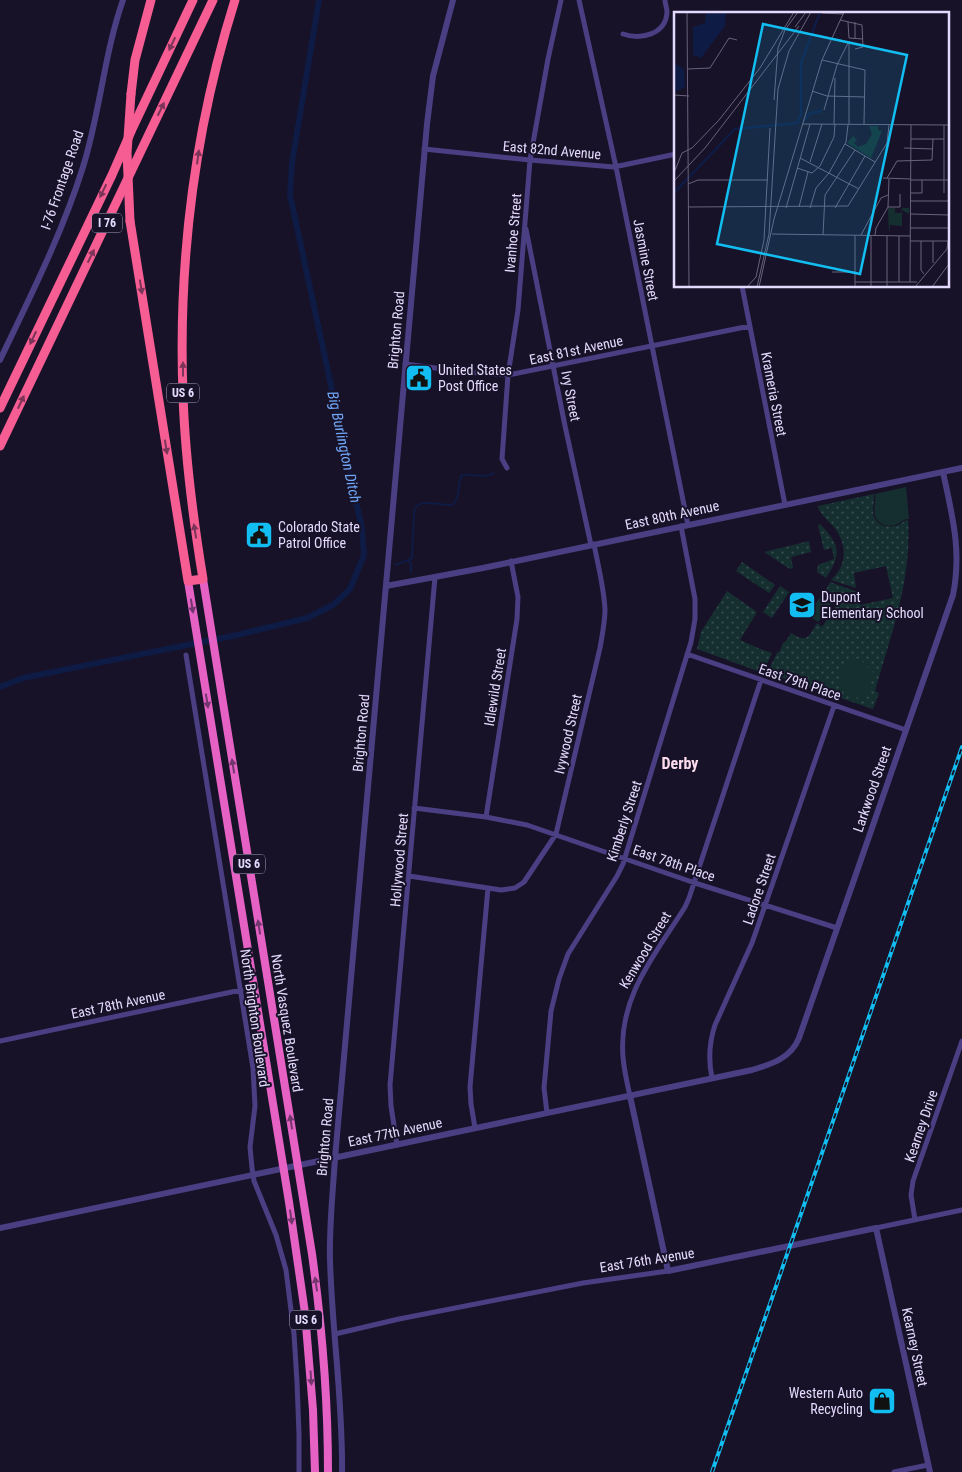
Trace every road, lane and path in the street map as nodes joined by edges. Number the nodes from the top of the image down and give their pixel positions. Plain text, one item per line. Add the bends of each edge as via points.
1 (123, 0) edge
2 (151, 0) edge
3 (193, 0) edge
4 (213, 0) edge
5 (235, 0) edge
6 (453, 0) edge
7 (562, 0) edge
8 (579, 0) edge
9 (665, 0) edge
10 (623, 34) dead end
11 (424, 148) junction
12 (674, 154) edge
13 (530, 160) junction
14 (616, 167) junction
15 (525, 222) junction
16 (742, 288) edge
17 (750, 326) junction
18 (652, 346) junction
19 (0, 360) edge
20 (405, 364) junction
21 (553, 367) junction
22 (508, 375) junction
23 (0, 408) edge
24 (0, 446) edge
25 (507, 468) dead end
26 (962, 468) edge
27 (944, 472) junction
28 (784, 505) junction
29 (688, 525) junction
30 (680, 526) junction
31 (592, 545) junction
32 (511, 562) junction
33 (435, 578) junction
34 (203, 580) junction
35 (188, 581) junction
36 (386, 586) junction
37 (688, 654) junction
38 (186, 655) dead end
39 (761, 680) junction
40 (834, 706) junction
41 (906, 730) junction
42 (414, 808) junction
43 (486, 817) junction
44 (556, 834) junction
45 (625, 858) junction
46 (409, 876) junction
47 (695, 882) junction
48 (488, 888) junction
49 (765, 905) junction
50 (837, 928) junction
51 (241, 990) junction
52 (0, 1041) edge
53 (962, 1042) edge
54 (737, 1073) joint
55 (712, 1078) junction
56 (630, 1096) junction
57 (547, 1113) junction
58 (475, 1128) junction
59 (397, 1144) junction
60 (335, 1158) junction
61 (298, 1165) junction
62 (283, 1168) junction
63 (253, 1175) junction
64 (962, 1210) edge
65 (915, 1220) junction
66 (0, 1228) edge
67 (876, 1228) junction
68 (668, 1271) junction
69 (335, 1334) junction
70 (928, 1465) junction
71 (299, 1472) edge
72 (314, 1472) edge
73 (328, 1472) edge
74 (342, 1472) edge
75 (894, 1472) edge
76 (930, 1472) edge

1 - 19 street, I-76 Frontage Road via 81,175 36,286
2 -> 35 highway, US 6, bridge via 135,60 131,94 127,153 130,221
3 -> 23 highway, I 76
24 -> 4 highway, I 76
34 -> 5 highway, US 6 via 192,508 183,395 182,328 192,197 201,138
6 - 11 street, Brighton Road via 433,76
7 - 13 street, Ivanhoe Street
8 - 14 street, Jasmine Street
9 - 10 street via 666,15 661,27 643,37
11 - 13 street, East 82nd Avenue
11 - 20 street, Brighton Road
12 - 14 street, East 82nd Avenue
13 - 14 street, East 82nd Avenue
13 - 15 street, Ivanhoe Street
14 - 18 street, Jasmine Street
15 - 21 street, Ivy Street
15 - 22 street, Ivanhoe Street via 518,310
16 - 17 street, Krameria Street
17 - 18 street, East 81st Avenue
17 - 28 street, Krameria Street
18 - 21 street, East 81st Avenue
18 - 29 street, Jasmine Street
20 - 22 street, East 81st Avenue
20 - 36 street, Brighton Road
21 - 22 street, East 81st Avenue
21 - 31 street, Ivy Street
22 - 25 street, Ivanhoe Street via 502,459
26 - 27 street, East 80th Avenue
27 - 28 street, East 80th Avenue
27 - 41 street, Larkwood Street via 958,547 958,570 953,595
28 - 29 street, East 80th Avenue
29 - 30 street, East 80th Avenue
30 - 31 street, East 80th Avenue
30 - 37 street, Kimberly Street via 696,612
31 - 32 street, East 80th Avenue
31 - 44 street, Ivywood Street via 603,592 604,626
32 - 33 street, East 80th Avenue
32 - 43 street, Idlewild Street via 518,604
33 - 36 street, East 80th Avenue
33 - 42 street, Hollywood Street
34 - 35 highway
61 -> 34 highway, North Vasquez Boulevard / US 6
35 -> 62 highway, North Vasquez Boulevard / US 6
36 - 60 street, Brighton Road
37 - 39 street, East 79th Place
37 - 45 street, Kimberly Street
38 - 51 street, North Brighton Boulevard
39 - 40 street, East 79th Place
39 - 47 street, Kenwood Street
40 - 41 street, East 79th Place
40 - 49 street, Ladore Street
41 - 50 street, Larkwood Street
42 - 43 street, East 78th Place
42 - 46 street, Hollywood Street
43 - 44 street, East 78th Place
44 - 45 street, East 78th Place
44 - 48 street, Ivywood Street via 520,886 506,890
45 - 47 street, East 78th Place
45 - 57 street, Kimberly Street via 568,954 559,979 551,1011 544,1088
46 - 48 street
46 - 59 street, Hollywood Street via 390,1085
47 - 49 street, East 78th Place
47 - 56 street, Kenwood Street via 685,907 643,972 629,1002 622,1050
48 - 58 street via 470,1087
49 - 50 street, East 78th Place
49 - 55 street, Ladore Street via 712,1037 709,1053
50 - 54 street, Larkwood Street via 796,1046 791,1053 764,1066
51 - 52 street, East 78th Avenue
51 - 63 street, North Brighton Boulevard via 255,1080 256,1106 250,1147
53 - 65 street, Kearney Drive via 913,1181 911,1195
54 - 55 street, East 77th Avenue
55 - 56 street, East 77th Avenue
56 - 57 street, East 77th Avenue
56 - 68 street, Kenwood Street
57 - 58 street, East 77th Avenue
58 - 59 street, East 77th Avenue
59 - 60 street, East 77th Avenue
60 - 61 street, East 77th Avenue
60 - 69 street, Brighton Road via 330,1245
61 - 62 street, East 77th Avenue
73 -> 61 highway, North Vasquez Boulevard / US 6 via 322,1339
62 - 63 street, East 77th Avenue
62 -> 72 highway, North Vasquez Boulevard / US 6 via 305,1313 313,1410
63 - 66 street, East 77th Avenue
63 - 71 street, North Brighton Boulevard via 283,1256 294,1334
64 - 65 street, East 76th Avenue
65 - 67 street, East 76th Avenue
67 - 68 street, East 76th Avenue
67 - 70 street, Kearney Street
68 - 69 street, East 76th Avenue via 583,1283
69 - 74 street, Brighton Road
70 - 75 street
70 - 76 street, Kearney Street

